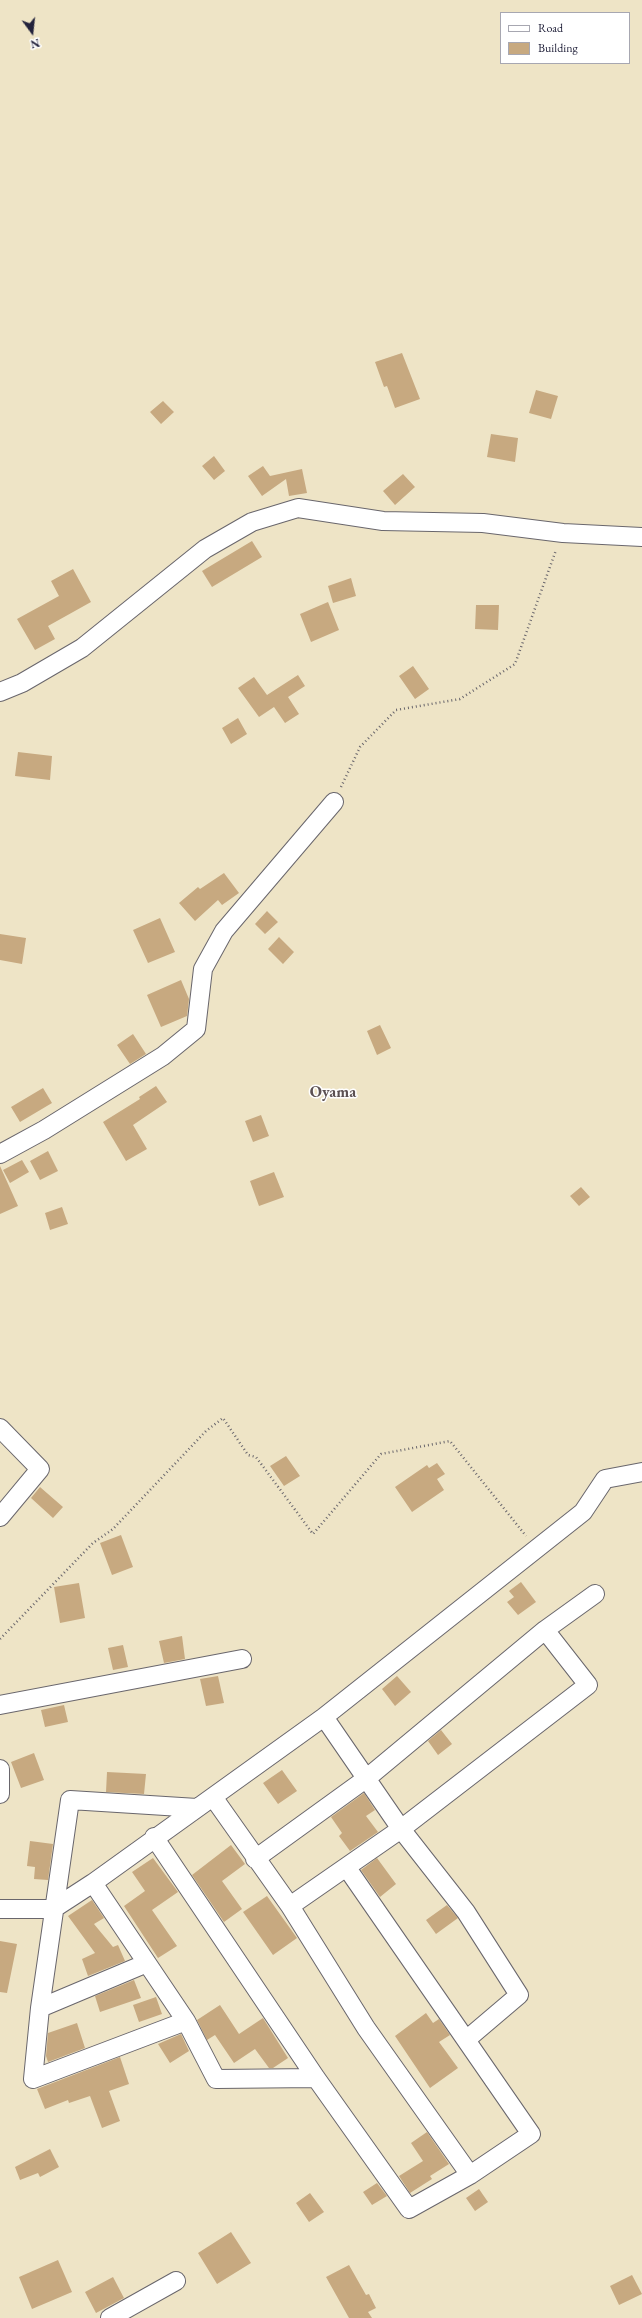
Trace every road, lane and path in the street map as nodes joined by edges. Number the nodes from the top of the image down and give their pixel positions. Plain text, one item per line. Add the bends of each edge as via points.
1 (562, 533) junction
2 (642, 537) edge
3 (0, 692) edge
4 (334, 802) joint
5 (0, 1154) edge
6 (0, 1428) edge
7 (642, 1472) edge
8 (0, 1517) edge
9 (536, 1549) junction
10 (595, 1594) dead end
11 (545, 1630) junction
12 (0, 1639) edge
13 (242, 1659) dead end
14 (0, 1705) edge
15 (324, 1717) junction
16 (0, 1769) edge
17 (367, 1778) junction
18 (0, 1794) edge
19 (213, 1797) junction
20 (197, 1808) junction
21 (401, 1829) junction
22 (154, 1837) junction
23 (255, 1859) junction
24 (347, 1868) junction
25 (93, 1883) junction
26 (290, 1906) junction
27 (0, 1909) edge
28 (53, 1909) junction
29 (147, 1963) junction
30 (40, 2008) junction
31 (186, 2021) junction
32 (466, 2040) junction
33 (316, 2078) junction
34 (470, 2175) junction
35 (176, 2281) dead end
36 (110, 2318) edge

1 - 2 street
1 - 3 street via 482,523 383,521 298,508 252,522 205,549 82,648 22,684
1 - 4 path via 515,664 460,699 396,710 360,747
4 - 5 street via 224,931 203,969 196,1028 163,1056 44,1130
6 - 8 street via 40,1469
7 - 9 street via 605,1479 583,1512
9 - 12 path via 450,1441 381,1454 313,1534 256,1457 248,1455 223,1418 206,1431 113,1529 93,1543
9 - 15 street
10 - 11 street
11 - 17 street
11 - 21 street via 588,1685
13 - 14 street
15 - 17 street
15 - 19 street
16 - 18 street
17 - 21 street
17 - 23 street
19 - 20 street
19 - 23 street
20 - 22 street
20 - 28 street via 70,1800
21 - 24 street
21 - 32 street via 466,1912 519,1995
22 - 25 street
22 - 33 street
23 - 26 street
24 - 26 street
24 - 32 street
25 - 28 street
25 - 29 street
26 - 34 street via 366,2028
27 - 28 street
28 - 30 street
29 - 30 street
29 - 31 street
30 - 31 street via 33,2079
31 - 33 street via 216,2079
32 - 34 street via 531,2134
33 - 34 street via 409,2209
35 - 36 street

